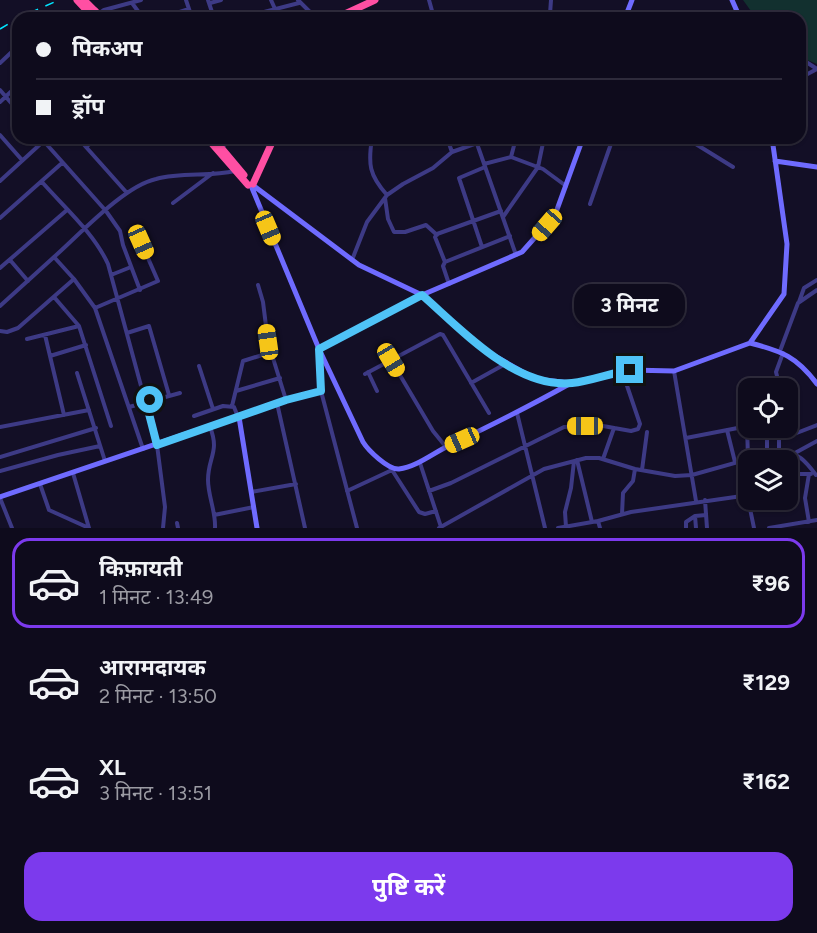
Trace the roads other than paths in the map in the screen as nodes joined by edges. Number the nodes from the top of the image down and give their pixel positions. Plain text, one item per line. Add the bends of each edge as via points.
1 (141, 0) edge
2 (186, 0) edge
3 (221, 0) edge
4 (271, 0) edge
5 (368, 0) edge
6 (375, 0) edge
7 (80, 1) edge
8 (298, 1) edge
9 (209, 2) edge
10 (132, 3) junction
11 (189, 9) junction
12 (273, 9) junction
13 (93, 12) edge
14 (106, 12) edge
15 (139, 12) edge
16 (180, 12) edge
17 (190, 12) edge
18 (260, 12) edge
19 (275, 12) edge
20 (310, 12) edge
21 (342, 12) edge
22 (349, 12) edge
23 (12, 52) edge
24 (0, 63) edge
25 (0, 90) edge
26 (12, 90) edge
27 (6, 96) junction
28 (0, 102) edge
29 (12, 104) edge
30 (0, 135) edge
31 (39, 144) edge
32 (48, 144) edge
33 (83, 144) edge
34 (90, 144) edge
35 (213, 144) edge
36 (217, 144) edge
37 (220, 144) edge
38 (225, 144) edge
39 (270, 144) edge
40 (371, 144) edge
41 (449, 144) edge
42 (468, 144) edge
43 (477, 144) edge
44 (514, 144) edge
45 (543, 144) edge
46 (581, 144) edge
47 (611, 144) edge
48 (696, 144) edge
49 (773, 144) edge
50 (86, 147) junction
51 (220, 149) junction
52 (452, 152) junction
53 (511, 157) junction
54 (22, 160) junction
55 (775, 161) junction
56 (63, 162) junction
57 (485, 166) junction
58 (538, 167) junction
59 (733, 167) dead end
60 (817, 168) edge
61 (236, 171) junction
62 (213, 173) junction
63 (0, 181) edge
64 (42, 182) junction
65 (252, 185) junction
66 (566, 186) junction
67 (128, 193) junction
68 (386, 196) junction
69 (173, 202) dead end
70 (590, 204) dead end
71 (67, 210) junction
72 (106, 211) junction
73 (501, 211) junction
74 (503, 217) junction
75 (0, 218) edge
76 (473, 221) junction
77 (84, 230) junction
78 (436, 235) junction
79 (510, 236) junction
80 (141, 242) dead end
81 (482, 247) junction
82 (516, 255) junction
83 (54, 257) junction
84 (9, 260) junction
85 (352, 260) junction
86 (445, 262) junction
87 (1, 266) edge
88 (131, 267) junction
89 (111, 275) junction
90 (74, 279) junction
91 (817, 280) edge
92 (28, 281) junction
93 (449, 284) junction
94 (258, 285) dead end
95 (140, 290) junction
96 (817, 290) edge
97 (422, 295) junction
98 (54, 297) junction
99 (118, 300) junction
100 (798, 303) junction
101 (0, 306) edge
102 (95, 308) junction
103 (79, 326) junction
104 (0, 332) edge
105 (127, 333) junction
106 (45, 335) junction
107 (27, 339) dead end
108 (750, 343) junction
109 (86, 345) junction
110 (319, 349) junction
111 (272, 352) junction
112 (781, 352) junction
113 (50, 356) junction
114 (391, 360) junction
115 (507, 363) junction
116 (200, 366) dead end
117 (622, 371) junction
118 (674, 371) junction
119 (77, 373) dead end
120 (280, 378) junction
121 (778, 378) edge
122 (471, 383) junction
123 (571, 383) junction
124 (817, 384) edge
125 (236, 391) junction
126 (321, 391) junction
127 (377, 391) dead end
128 (180, 393) dead end
129 (169, 394) junction
130 (286, 400) junction
131 (146, 402) junction
132 (277, 404) junction
133 (232, 406) junction
134 (129, 407) junction
135 (213, 409) junction
136 (89, 410) junction
137 (489, 413) dead end
138 (518, 413) junction
139 (64, 415) junction
140 (194, 416) dead end
141 (239, 417) junction
142 (817, 425) edge
143 (111, 426) dead end
144 (210, 427) junction
145 (738, 427) edge
146 (0, 428) edge
147 (96, 428) junction
148 (614, 428) junction
149 (727, 429) junction
150 (647, 432) dead end
151 (798, 433) edge
152 (686, 438) junction
153 (779, 438) edge
154 (817, 441) edge
155 (157, 445) junction
156 (100, 446) junction
157 (446, 447) junction
158 (524, 447) junction
159 (143, 449) junction
160 (779, 450) edge
161 (798, 451) edge
162 (798, 455) edge
163 (0, 457) edge
164 (603, 459) junction
165 (575, 461) junction
166 (738, 461) edge
167 (106, 462) junction
168 (735, 462) junction
169 (420, 463) junction
170 (393, 469) junction
171 (635, 469) junction
172 (642, 470) junction
173 (0, 471) edge
174 (73, 473) junction
175 (798, 474) edge
176 (809, 474) junction
177 (531, 475) junction
178 (692, 475) junction
179 (816, 476) edge
180 (40, 484) junction
181 (296, 484) junction
182 (347, 491) junction
183 (429, 491) junction
184 (251, 492) junction
185 (738, 497) edge
186 (0, 498) edge
187 (705, 500) junction
188 (696, 501) junction
189 (254, 507) junction
190 (751, 510) edge
191 (436, 511) junction
192 (621, 514) junction
193 (214, 515) junction
194 (706, 515) junction
195 (695, 516) junction
196 (817, 520) edge
197 (598, 521) junction
198 (592, 522) junction
199 (809, 522) junction
200 (566, 527) edge
201 (12, 528) edge
202 (89, 528) edge
203 (163, 528) edge
204 (214, 528) edge
205 (257, 528) edge
206 (305, 528) edge
207 (357, 528) edge
208 (441, 528) edge
209 (545, 528) edge
210 (558, 528) edge
211 (600, 528) edge
212 (686, 528) edge
213 (696, 528) edge
214 (707, 528) edge
215 (754, 528) edge
216 (770, 528) edge

1 - 10 street
2 - 11 street
3 - 9 street
4 - 12 street
5 - 21 highway
6 - 22 highway
7 - 13 highway
8 - 12 street
8 - 20 street
10 - 14 street
10 - 15 street
11 - 16 street
11 - 17 street
12 - 18 street
12 - 19 street
23 - 24 street
25 - 27 street
26 - 27 street
27 - 28 street
27 - 29 street
30 - 54 street
31 - 54 street
32 - 56 street
33 - 50 street
34 - 50 street
35 - 51 highway
36 - 51 highway
37 - 51 street
38 - 51 street
39 - 65 highway
40 - 68 street via 370,170
41 - 52 street
42 - 52 street
43 - 57 street
44 - 53 street
45 - 58 street
46 - 66 main road
47 - 70 street
48 - 59 street
49 - 55 main road
50 - 67 street
51 - 61 highway
51 - 65 highway
52 - 68 street via 434,168
53 - 57 street
53 - 58 street
54 - 63 street
55 - 60 main road
55 - 108 main road via 787,244 784,294
56 - 64 street
56 - 72 street
57 - 73 street
57 - 76 street via 459,178
58 - 66 street
58 - 74 street
61 - 62 street
61 - 65 highway
62 - 67 street via 154,179
62 - 69 street
64 - 71 street
64 - 75 street
65 - 85 main road
65 - 110 main road
66 - 82 main road via 555,215
67 - 72 street
68 - 78 street via 388,219 394,232 426,225
68 - 85 street via 367,222
71 - 77 street
71 - 84 street
72 - 77 street
72 - 88 street via 121,233
73 - 74 street
73 - 76 street
74 - 79 street
76 - 78 street
76 - 81 street
77 - 83 street
77 - 89 street via 103,254
78 - 86 street
79 - 81 street
79 - 82 street
80 - 95 street via 158,279
81 - 86 street
82 - 93 main road
83 - 90 street
83 - 92 street
84 - 87 street
84 - 92 street
85 - 97 main road
86 - 93 street
88 - 89 street
88 - 95 street
89 - 99 street
90 - 98 street
90 - 102 street
91 - 100 street via 804,288
92 - 101 street
93 - 97 main road
94 - 111 street
95 - 99 street
96 - 100 street
97 - 110 main road
97 - 115 main road via 486,351
98 - 103 street
98 - 104 street via 18,328
99 - 102 street
99 - 105 street
100 - 112 street
102 - 134 street
103 - 106 street
103 - 109 street
105 - 129 street via 149,326
105 - 131 street
106 - 107 street
106 - 113 street
108 - 112 main road
108 - 118 main road
109 - 113 street
109 - 143 street
110 - 126 main road
110 - 170 main road via 369,452
111 - 120 street
111 - 125 street via 243,361
112 - 121 street
112 - 124 main road via 801,365
113 - 139 street
114 - 122 street via 440,334
114 - 127 street via 367,373
114 - 157 street
115 - 122 street
115 - 123 main road via 535,379
116 - 135 street
117 - 118 main road
117 - 123 main road
117 - 148 street via 640,424 632,431
118 - 152 street
119 - 136 street
120 - 125 street
120 - 130 street
122 - 137 street
123 - 138 main road
125 - 133 street
126 - 130 main road
126 - 182 street
128 - 129 street
129 - 131 street
130 - 132 main road
131 - 134 street
131 - 155 street
132 - 141 main road
132 - 181 street
133 - 135 street
133 - 141 street
134 - 159 street
135 - 140 street
136 - 139 street
136 - 147 street
138 - 157 main road
138 - 158 street
139 - 146 street
141 - 144 main road
141 - 184 main road
142 - 151 street
144 - 155 main road
144 - 193 street via 215,448 208,483
145 - 149 street
147 - 156 street
147 - 163 street
148 - 158 street via 567,426
148 - 164 street
149 - 152 street
149 - 168 street
150 - 172 street
152 - 178 street
153 - 160 street
154 - 161 street
155 - 159 main road
155 - 203 street via 165,507
156 - 167 street
156 - 173 street
157 - 169 main road
158 - 177 street
158 - 183 street
159 - 167 main road
162 - 179 street
164 - 165 street
164 - 171 street
165 - 177 street
165 - 198 street
165 - 200 street via 565,512
166 - 168 street
167 - 174 main road
168 - 178 street
169 - 170 main road
169 - 183 street
170 - 182 street
170 - 191 street via 419,512
171 - 172 street
171 - 192 street via 633,481 623,493
172 - 178 street
174 - 180 main road
174 - 202 street
175 - 176 street
176 - 179 street
176 - 199 street via 805,498
177 - 208 street
177 - 209 street
178 - 188 street
180 - 186 main road
180 - 202 street via 49,510
181 - 184 street
181 - 206 street
182 - 207 street
183 - 191 street
184 - 189 main road
185 - 187 street
186 - 201 street
187 - 188 street
187 - 194 street
188 - 192 street
189 - 193 street
189 - 205 main road
190 - 215 street
191 - 208 street
192 - 197 street
193 - 204 street
194 - 195 street
194 - 214 street
195 - 212 street via 687,521
195 - 213 street
196 - 199 street
197 - 198 street
197 - 211 street
198 - 200 street
199 - 216 street
200 - 210 street

